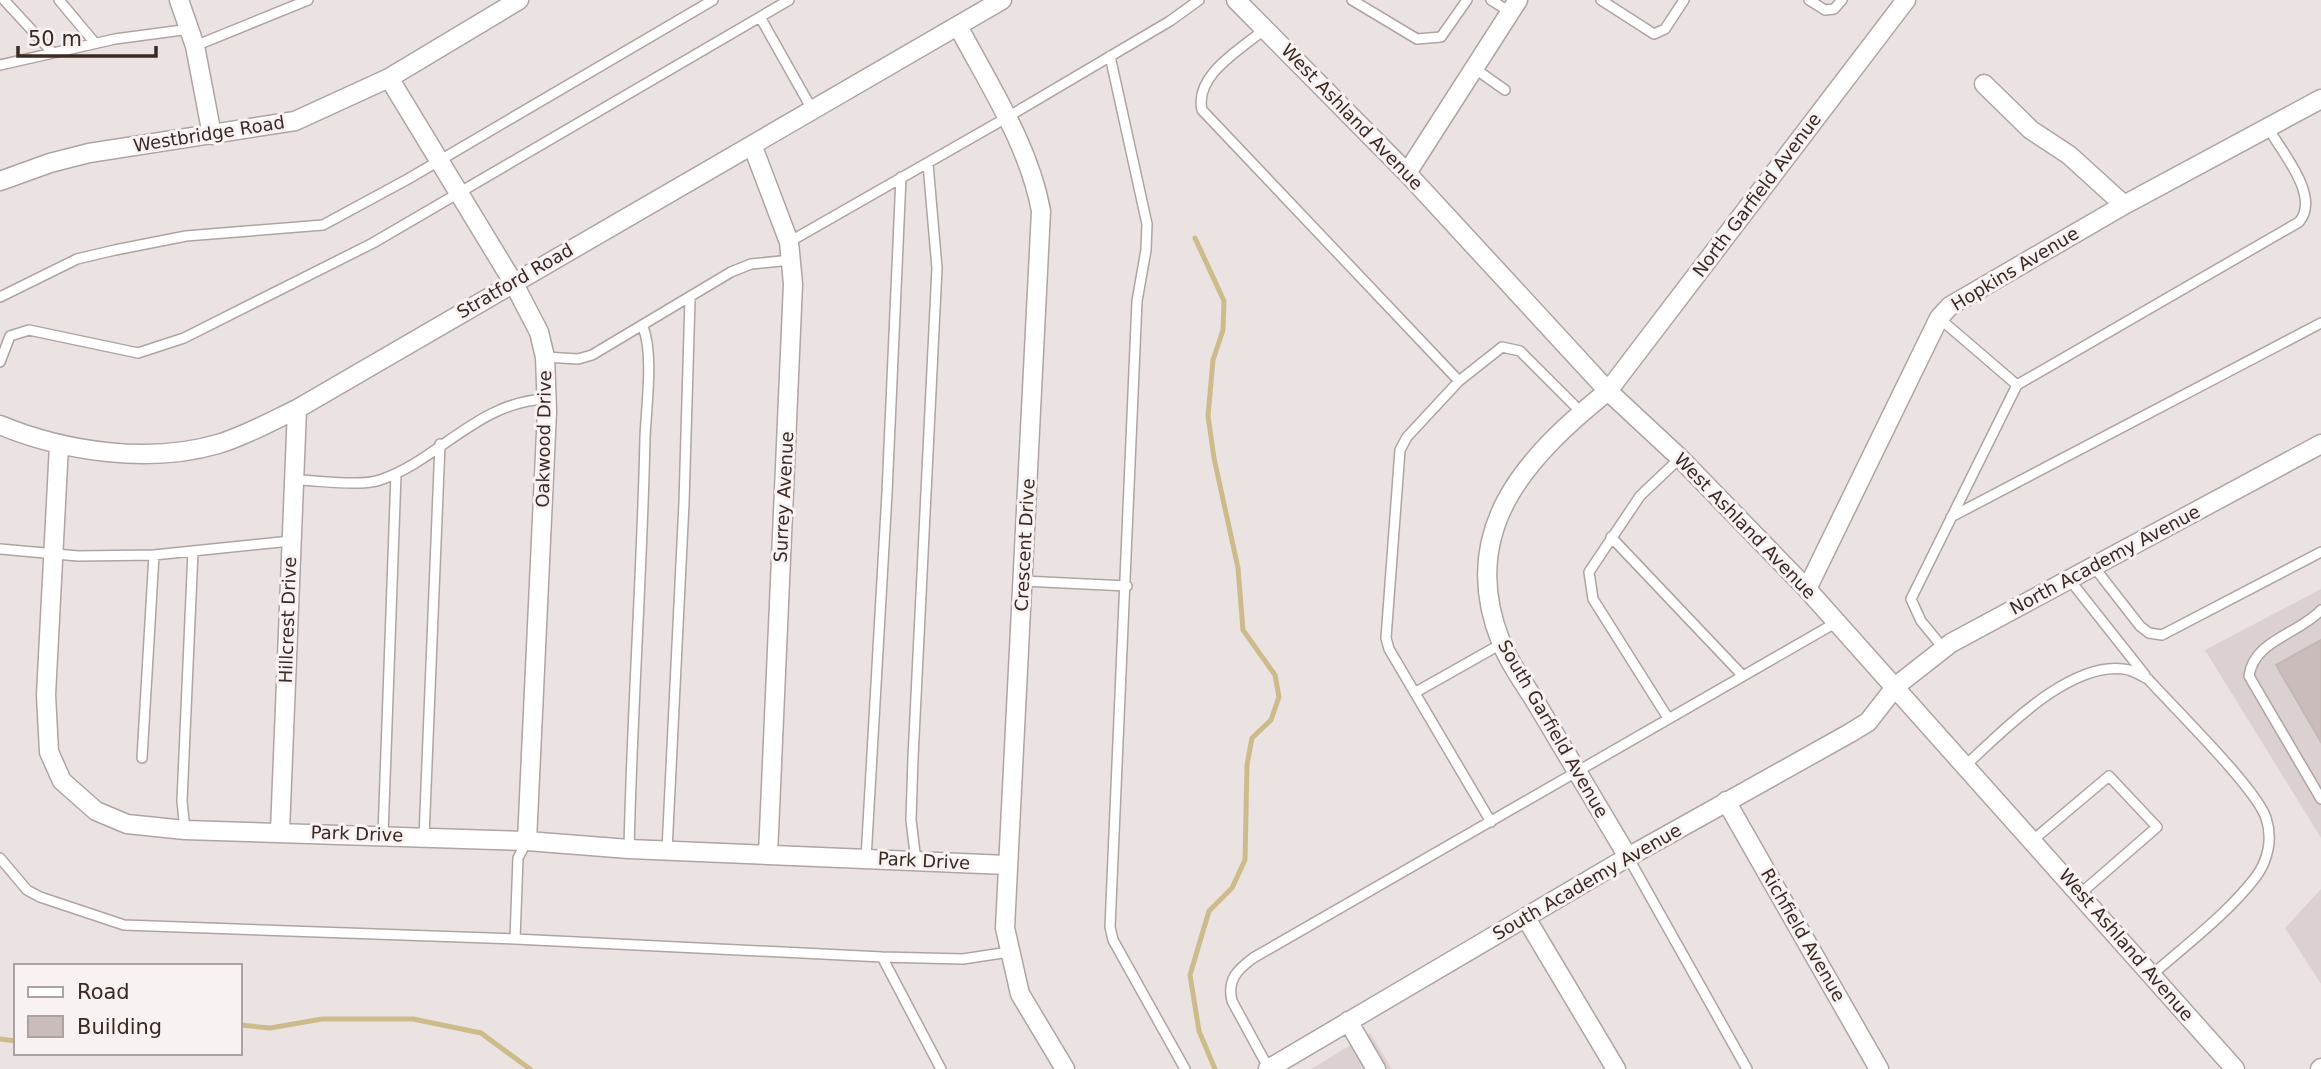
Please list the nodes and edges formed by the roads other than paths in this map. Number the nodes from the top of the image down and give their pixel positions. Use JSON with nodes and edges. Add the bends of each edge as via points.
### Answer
{"nodes":[{"id":1,"x":4,"y":0,"type":"edge"},
{"id":2,"x":59,"y":0,"type":"edge"},
{"id":3,"x":179,"y":0,"type":"edge"},
{"id":4,"x":713,"y":0,"type":"edge"},
{"id":5,"x":789,"y":0,"type":"edge"},
{"id":6,"x":1002,"y":0,"type":"edge"},
{"id":7,"x":1199,"y":0,"type":"edge"},
{"id":8,"x":1236,"y":0,"type":"edge"},
{"id":9,"x":1352,"y":0,"type":"edge"},
{"id":10,"x":1467,"y":0,"type":"edge"},
{"id":11,"x":1491,"y":0,"type":"edge"},
{"id":12,"x":1601,"y":0,"type":"edge"},
{"id":13,"x":1684,"y":0,"type":"edge"},
{"id":14,"x":1809,"y":0,"type":"edge"},
{"id":15,"x":1842,"y":0,"type":"edge"},
{"id":16,"x":1906,"y":0,"type":"edge"},
{"id":17,"x":303,"y":1,"type":"edge"},
{"id":18,"x":508,"y":3,"type":"edge"},
{"id":19,"x":1514,"y":6,"type":"edge"},
{"id":20,"x":760,"y":17,"type":"junction"},
{"id":21,"x":958,"y":26,"type":"junction"},
{"id":22,"x":190,"y":29,"type":"junction"},
{"id":23,"x":1265,"y":29,"type":"junction"},
{"id":24,"x":95,"y":43,"type":"junction"},
{"id":25,"x":195,"y":46,"type":"junction"},
{"id":26,"x":52,"y":52,"type":"junction"},
{"id":27,"x":1110,"y":56,"type":"junction"},
{"id":28,"x":0,"y":65,"type":"edge"},
{"id":29,"x":1474,"y":68,"type":"junction"},
{"id":30,"x":389,"y":78,"type":"junction"},
{"id":31,"x":1984,"y":84,"type":"dead end"},
{"id":32,"x":1505,"y":90,"type":"dead end"},
{"id":33,"x":2321,"y":99,"type":"edge"},
{"id":34,"x":813,"y":111,"type":"junction"},
{"id":35,"x":1006,"y":118,"type":"junction"},
{"id":36,"x":2268,"y":128,"type":"junction"},
{"id":37,"x":212,"y":135,"type":"junction"},
{"id":38,"x":753,"y":147,"type":"junction"},
{"id":39,"x":439,"y":160,"type":"junction"},
{"id":40,"x":928,"y":164,"type":"junction"},
{"id":41,"x":1407,"y":173,"type":"junction"},
{"id":42,"x":901,"y":177,"type":"junction"},
{"id":43,"x":0,"y":181,"type":"edge"},
{"id":44,"x":458,"y":193,"type":"junction"},
{"id":45,"x":2124,"y":205,"type":"junction"},
{"id":46,"x":791,"y":251,"type":"junction"},
{"id":47,"x":513,"y":282,"type":"junction"},
{"id":48,"x":0,"y":297,"type":"edge"},
{"id":49,"x":690,"y":299,"type":"junction"},
{"id":50,"x":1939,"y":318,"type":"junction"},
{"id":51,"x":2321,"y":323,"type":"edge"},
{"id":52,"x":643,"y":327,"type":"junction"},
{"id":53,"x":545,"y":357,"type":"junction"},
{"id":54,"x":0,"y":362,"type":"edge"},
{"id":55,"x":1459,"y":381,"type":"junction"},
{"id":56,"x":2017,"y":385,"type":"junction"},
{"id":57,"x":1608,"y":391,"type":"junction"},
{"id":58,"x":547,"y":399,"type":"junction"},
{"id":59,"x":297,"y":409,"type":"junction"},
{"id":60,"x":1581,"y":412,"type":"junction"},
{"id":61,"x":0,"y":425,"type":"edge"},
{"id":62,"x":60,"y":444,"type":"junction"},
{"id":63,"x":440,"y":444,"type":"junction"},
{"id":64,"x":2321,"y":444,"type":"edge"},
{"id":65,"x":1680,"y":458,"type":"junction"},
{"id":66,"x":396,"y":474,"type":"junction"},
{"id":67,"x":294,"y":480,"type":"junction"},
{"id":68,"x":1950,"y":518,"type":"junction"},
{"id":69,"x":1611,"y":537,"type":"junction"},
{"id":70,"x":292,"y":541,"type":"junction"},
{"id":71,"x":0,"y":548,"type":"edge"},
{"id":72,"x":193,"y":551,"type":"junction"},
{"id":73,"x":54,"y":552,"type":"junction"},
{"id":74,"x":2321,"y":552,"type":"edge"},
{"id":75,"x":154,"y":555,"type":"junction"},
{"id":76,"x":2094,"y":567,"type":"junction"},
{"id":77,"x":2070,"y":579,"type":"junction"},
{"id":78,"x":1023,"y":581,"type":"junction"},
{"id":79,"x":1127,"y":586,"type":"junction"},
{"id":80,"x":1807,"y":589,"type":"junction"},
{"id":81,"x":2321,"y":611,"type":"edge"},
{"id":82,"x":1837,"y":622,"type":"junction"},
{"id":83,"x":1501,"y":644,"type":"junction"},
{"id":84,"x":1944,"y":649,"type":"junction"},
{"id":85,"x":1743,"y":676,"type":"junction"},
{"id":86,"x":2148,"y":679,"type":"junction"},
{"id":87,"x":1896,"y":686,"type":"junction"},
{"id":88,"x":1416,"y":692,"type":"junction"},
{"id":89,"x":1668,"y":718,"type":"junction"},
{"id":90,"x":142,"y":758,"type":"dead end"},
{"id":91,"x":1966,"y":765,"type":"junction"},
{"id":92,"x":1578,"y":774,"type":"junction"},
{"id":93,"x":2321,"y":799,"type":"edge"},
{"id":94,"x":1726,"y":801,"type":"junction"},
{"id":95,"x":1491,"y":822,"type":"junction"},
{"id":96,"x":185,"y":830,"type":"junction"},
{"id":97,"x":280,"y":831,"type":"junction"},
{"id":98,"x":383,"y":835,"type":"junction"},
{"id":99,"x":424,"y":837,"type":"junction"},
{"id":100,"x":527,"y":841,"type":"junction"},
{"id":101,"x":2034,"y":841,"type":"junction"},
{"id":102,"x":629,"y":849,"type":"junction"},
{"id":103,"x":667,"y":850,"type":"junction"},
{"id":104,"x":768,"y":855,"type":"junction"},
{"id":105,"x":1628,"y":857,"type":"junction"},
{"id":106,"x":0,"y":858,"type":"edge"},
{"id":107,"x":866,"y":859,"type":"junction"},
{"id":108,"x":916,"y":861,"type":"junction"},
{"id":109,"x":1007,"y":865,"type":"junction"},
{"id":110,"x":2081,"y":893,"type":"junction"},
{"id":111,"x":1526,"y":918,"type":"junction"},
{"id":112,"x":515,"y":939,"type":"junction"},
{"id":113,"x":1009,"y":952,"type":"junction"},
{"id":114,"x":882,"y":957,"type":"junction"},
{"id":115,"x":2153,"y":974,"type":"junction"},
{"id":116,"x":1348,"y":1021,"type":"junction"},
{"id":117,"x":941,"y":1069,"type":"edge"},
{"id":118,"x":1065,"y":1069,"type":"edge"},
{"id":119,"x":1185,"y":1069,"type":"edge"},
{"id":120,"x":1268,"y":1069,"type":"edge"},
{"id":121,"x":1376,"y":1069,"type":"edge"},
{"id":122,"x":1616,"y":1069,"type":"edge"},
{"id":123,"x":1747,"y":1069,"type":"edge"},
{"id":124,"x":1879,"y":1069,"type":"edge"},
{"id":125,"x":2235,"y":1069,"type":"edge"}],
"edges":[{"from":1,"to":26,"type":"lane"},
{"from":2,"to":24,"type":"lane"},
{"from":3,"to":22,"type":"street"},
{"from":4,"to":39,"type":"lane"},
{"from":5,"to":20,"type":"lane"},
{"from":6,"to":21,"type":"street","name":"Stratford Road"},
{"from":7,"to":27,"type":"lane"},
{"from":8,"to":23,"type":"street","name":"West Ashland Avenue"},
{"from":9,"to":10,"type":"lane","via":[[1417,39],[1441,37]]},
{"from":11,"to":19,"type":"lane"},
{"from":12,"to":13,"type":"lane","via":[[1654,34],[1664,29]]},
{"from":14,"to":15,"type":"lane","via":[[1825,10],[1834,9]]},
{"from":16,"to":57,"type":"street","name":"North Garfield Avenue"},
{"from":17,"to":25,"type":"lane"},
{"from":18,"to":30,"type":"street","name":"Westbridge Road"},
{"from":19,"to":29,"type":"street"},
{"from":20,"to":34,"type":"lane"},
{"from":20,"to":44,"type":"lane"},
{"from":21,"to":34,"type":"street","name":"Stratford Road"},
{"from":21,"to":35,"type":"street","name":"Crescent Drive"},
{"from":22,"to":24,"type":"lane"},
{"from":22,"to":25,"type":"street"},
{"from":23,"to":41,"type":"street","name":"West Ashland Avenue"},
{"from":23,"to":55,"type":"lane","via":[[1209,77],[1199,98],[1202,110]]},
{"from":24,"to":26,"type":"lane"},
{"from":25,"to":37,"type":"street"},
{"from":26,"to":28,"type":"lane"},
{"from":27,"to":35,"type":"lane"},
{"from":27,"to":79,"type":"lane","via":[[1147,237],[1138,301]]},
{"from":29,"to":32,"type":"lane"},
{"from":29,"to":41,"type":"street"},
{"from":30,"to":37,"type":"street","name":"Westbridge Road","via":[[295,121]]},
{"from":30,"to":39,"type":"street","name":"Oakwood Drive"},
{"from":31,"to":45,"type":"street","via":[[2031,130],[2068,155]]},
{"from":33,"to":36,"type":"street","name":"Hopkins Avenue"},
{"from":34,"to":38,"type":"street","name":"Stratford Road"},
{"from":35,"to":40,"type":"lane"},
{"from":35,"to":78,"type":"street","name":"Crescent Drive","via":[[1032,172],[1041,211]]},
{"from":36,"to":45,"type":"street","name":"Hopkins Avenue"},
{"from":36,"to":56,"type":"lane","via":[[2303,189],[2307,203],[2299,222]]},
{"from":37,"to":43,"type":"street","name":"Westbridge Road","via":[[89,153]]},
{"from":38,"to":46,"type":"street","name":"Surrey Avenue"},
{"from":38,"to":47,"type":"street","name":"Stratford Road"},
{"from":39,"to":44,"type":"street","name":"Oakwood Drive"},
{"from":39,"to":48,"type":"lane","via":[[323,225],[186,236],[116,250],[77,259]]},
{"from":40,"to":42,"type":"lane"},
{"from":40,"to":108,"type":"lane","via":[[937,268],[913,758],[911,820]]},
{"from":41,"to":57,"type":"street","name":"West Ashland Avenue"},
{"from":42,"to":46,"type":"lane"},
{"from":42,"to":107,"type":"lane"},
{"from":44,"to":47,"type":"street","name":"Oakwood Drive"},
{"from":44,"to":54,"type":"lane","via":[[321,272],[184,338],[138,353],[29,330],[10,336]]},
{"from":45,"to":50,"type":"street","name":"Hopkins Avenue","via":[[1992,279]]},
{"from":46,"to":49,"type":"lane","via":[[731,272]]},
{"from":46,"to":104,"type":"street","name":"Surrey Avenue"},
{"from":47,"to":53,"type":"street","name":"Oakwood Drive","via":[[539,332]]},
{"from":47,"to":59,"type":"street","name":"Stratford Road"},
{"from":49,"to":52,"type":"lane"},
{"from":49,"to":103,"type":"lane"},
{"from":50,"to":56,"type":"lane"},
{"from":50,"to":80,"type":"street","name":"Hopkins Avenue"},
{"from":51,"to":68,"type":"lane"},
{"from":52,"to":53,"type":"lane","via":[[592,355]]},
{"from":52,"to":102,"type":"lane","via":[[648,349]]},
{"from":53,"to":58,"type":"street","name":"Oakwood Drive"},
{"from":55,"to":60,"type":"lane","via":[[1502,347],[1511,347],[1521,351]]},
{"from":55,"to":88,"type":"lane","via":[[1407,437],[1397,464],[1386,638]]},
{"from":56,"to":68,"type":"lane"},
{"from":57,"to":60,"type":"street","name":"South Garfield Avenue"},
{"from":57,"to":65,"type":"street","name":"West Ashland Avenue"},
{"from":58,"to":63,"type":"lane","via":[[513,403]]},
{"from":58,"to":100,"type":"street","name":"Oakwood Drive"},
{"from":59,"to":62,"type":"street","name":"Stratford Road","via":[[217,444],[181,452],[135,454]]},
{"from":59,"to":67,"type":"street","name":"Hillcrest Drive"},
{"from":60,"to":83,"type":"street","name":"South Garfield Avenue","via":[[1524,468],[1498,513],[1490,538],[1488,596]]},
{"from":61,"to":62,"type":"street","name":"Stratford Road"},
{"from":62,"to":73,"type":"street","name":"Park Drive"},
{"from":63,"to":66,"type":"lane"},
{"from":63,"to":99,"type":"lane"},
{"from":64,"to":76,"type":"street","name":"North Academy Avenue"},
{"from":65,"to":69,"type":"lane","via":[[1640,496]]},
{"from":65,"to":80,"type":"street","name":"West Ashland Avenue"},
{"from":66,"to":67,"type":"lane","via":[[376,482]]},
{"from":66,"to":98,"type":"lane"},
{"from":67,"to":70,"type":"street","name":"Hillcrest Drive"},
{"from":68,"to":84,"type":"lane","via":[[1911,599],[1920,621]]},
{"from":69,"to":85,"type":"lane"},
{"from":69,"to":89,"type":"lane","via":[[1588,572],[1593,599]]},
{"from":70,"to":72,"type":"lane"},
{"from":70,"to":97,"type":"street","name":"Hillcrest Drive"},
{"from":71,"to":73,"type":"lane"},
{"from":72,"to":75,"type":"lane"},
{"from":72,"to":96,"type":"lane","via":[[182,801]]},
{"from":73,"to":75,"type":"lane"},
{"from":73,"to":96,"type":"street","name":"Park Drive","via":[[46,727],[56,769],[72,793],[96,811],[127,824]]},
{"from":74,"to":76,"type":"lane","via":[[2162,635],[2140,626]]},
{"from":75,"to":90,"type":"lane"},
{"from":76,"to":77,"type":"street","name":"North Academy Avenue"},
{"from":77,"to":84,"type":"street","name":"North Academy Avenue"},
{"from":77,"to":86,"type":"lane"},
{"from":78,"to":79,"type":"lane"},
{"from":78,"to":109,"type":"street","name":"Crescent Drive"},
{"from":79,"to":119,"type":"lane","via":[[1110,927]]},
{"from":80,"to":82,"type":"street","name":"West Ashland Avenue"},
{"from":81,"to":93,"type":"lane","via":[[2262,650],[2251,662],[2249,676]]},
{"from":82,"to":85,"type":"lane"},
{"from":82,"to":87,"type":"street","name":"West Ashland Avenue"},
{"from":83,"to":88,"type":"lane"},
{"from":83,"to":92,"type":"street","name":"South Garfield Avenue"},
{"from":84,"to":87,"type":"street","name":"North Academy Avenue"},
{"from":85,"to":89,"type":"lane"},
{"from":86,"to":91,"type":"lane","via":[[2114,669],[2068,682]]},
{"from":86,"to":115,"type":"lane","via":[[2262,807],[2269,836],[2269,850],[2256,877]]},
{"from":87,"to":91,"type":"street","name":"West Ashland Avenue"},
{"from":87,"to":94,"type":"street","name":"South Academy Avenue","via":[[1868,722]]},
{"from":88,"to":95,"type":"lane"},
{"from":89,"to":92,"type":"lane"},
{"from":91,"to":101,"type":"street","name":"West Ashland Avenue"},
{"from":92,"to":95,"type":"lane"},
{"from":92,"to":105,"type":"street","name":"South Garfield Avenue"},
{"from":94,"to":105,"type":"street","name":"South Academy Avenue"},
{"from":94,"to":124,"type":"street","name":"Richfield Avenue"},
{"from":95,"to":120,"type":"lane","via":[[1240,968],[1231,979],[1232,1001]]},
{"from":96,"to":97,"type":"street","name":"Park Drive"},
{"from":97,"to":98,"type":"street","name":"Park Drive"},
{"from":98,"to":99,"type":"street","name":"Park Drive"},
{"from":99,"to":100,"type":"street","name":"Park Drive"},
{"from":100,"to":102,"type":"street","name":"Park Drive"},
{"from":100,"to":112,"type":"lane","via":[[518,858]]},
{"from":101,"to":110,"type":"street","name":"West Ashland Avenue"},
{"from":101,"to":110,"type":"lane","via":[[2109,776],[2157,827]]},
{"from":102,"to":103,"type":"street","name":"Park Drive"},
{"from":103,"to":104,"type":"street","name":"Park Drive"},
{"from":104,"to":107,"type":"street","name":"Park Drive"},
{"from":105,"to":111,"type":"street","name":"South Academy Avenue"},
{"from":105,"to":123,"type":"lane"},
{"from":106,"to":112,"type":"lane","via":[[27,890],[124,925]]},
{"from":107,"to":108,"type":"street","name":"Park Drive"},
{"from":108,"to":109,"type":"street","name":"Park Drive"},
{"from":109,"to":113,"type":"street","name":"Crescent Drive"},
{"from":110,"to":115,"type":"street","name":"West Ashland Avenue"},
{"from":111,"to":116,"type":"street","name":"South Academy Avenue"},
{"from":111,"to":122,"type":"street"},
{"from":112,"to":114,"type":"lane"},
{"from":113,"to":114,"type":"lane","via":[[963,959]]},
{"from":113,"to":118,"type":"street","name":"Crescent Drive","via":[[1020,994]]},
{"from":114,"to":117,"type":"lane"},
{"from":115,"to":125,"type":"street","name":"West Ashland Avenue"},
{"from":116,"to":120,"type":"street","name":"South Academy Avenue"},
{"from":116,"to":121,"type":"street"}]}
